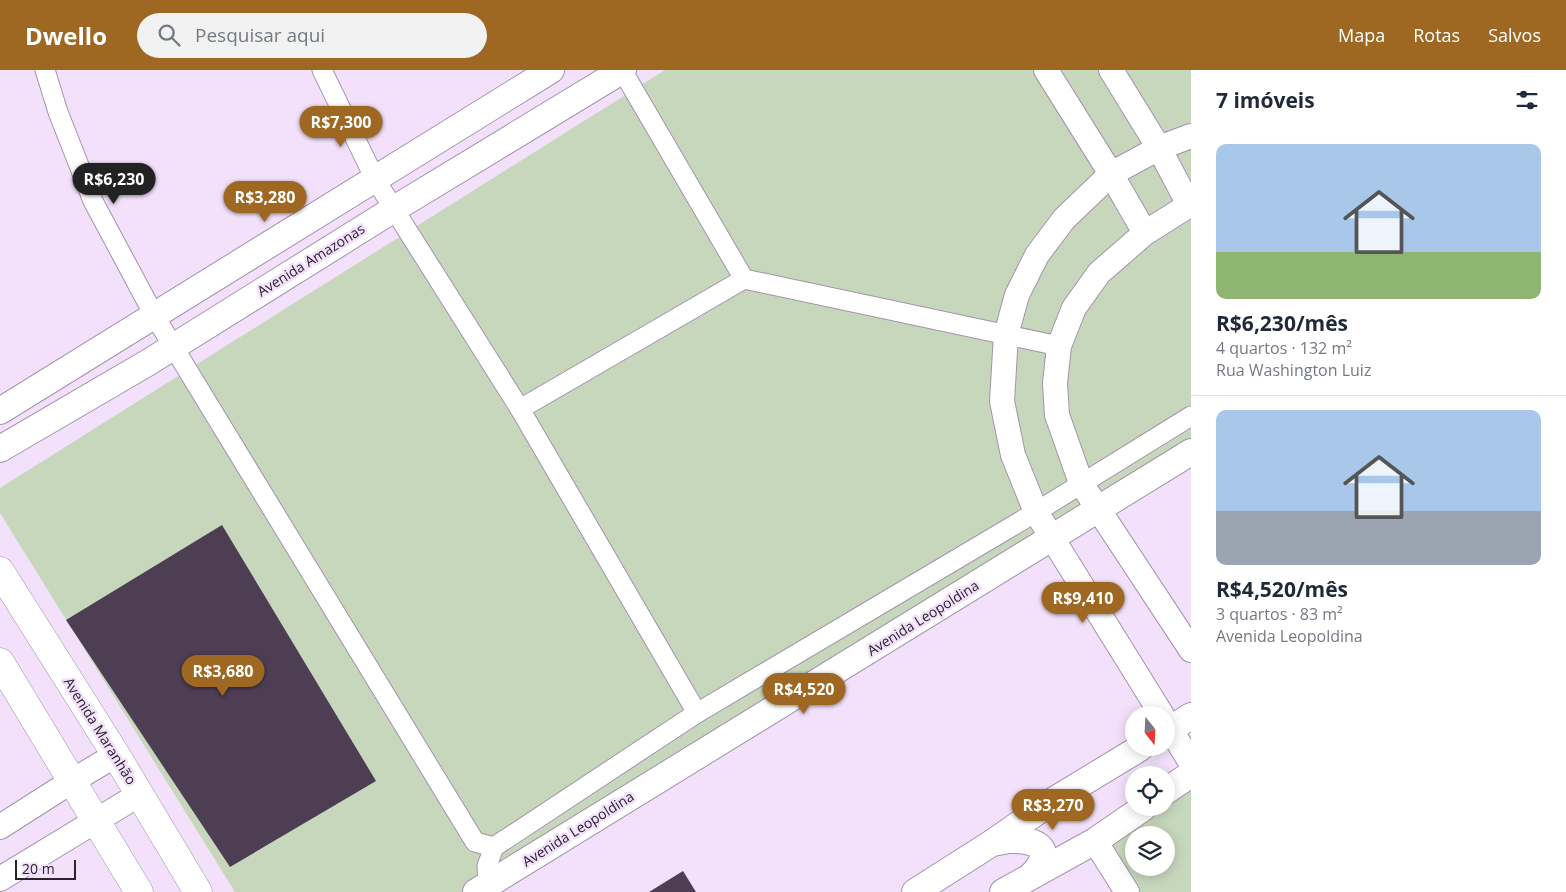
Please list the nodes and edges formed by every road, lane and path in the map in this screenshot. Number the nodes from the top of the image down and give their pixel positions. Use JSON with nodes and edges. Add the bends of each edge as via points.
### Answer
{"nodes":[{"id":1,"x":45,"y":70,"type":"edge"},
{"id":2,"x":322,"y":70,"type":"edge"},
{"id":3,"x":551,"y":70,"type":"edge"},
{"id":4,"x":622,"y":70,"type":"edge"},
{"id":5,"x":1046,"y":70,"type":"edge"},
{"id":6,"x":1111,"y":70,"type":"edge"},
{"id":7,"x":1191,"y":136,"type":"edge"},
{"id":8,"x":1159,"y":148,"type":"junction"},
{"id":9,"x":1111,"y":174,"type":"junction"},
{"id":10,"x":375,"y":179,"type":"junction"},
{"id":11,"x":1190,"y":205,"type":"edge"},
{"id":12,"x":394,"y":209,"type":"junction"},
{"id":13,"x":1144,"y":233,"type":"junction"},
{"id":14,"x":744,"y":279,"type":"junction"},
{"id":15,"x":154,"y":315,"type":"junction"},
{"id":16,"x":1006,"y":335,"type":"junction"},
{"id":17,"x":173,"y":346,"type":"junction"},
{"id":18,"x":1059,"y":346,"type":"junction"},
{"id":19,"x":520,"y":409,"type":"junction"},
{"id":20,"x":0,"y":411,"type":"edge"},
{"id":21,"x":1191,"y":416,"type":"edge"},
{"id":22,"x":0,"y":449,"type":"edge"},
{"id":23,"x":1191,"y":452,"type":"edge"},
{"id":24,"x":1081,"y":484,"type":"junction"},
{"id":25,"x":1098,"y":510,"type":"junction"},
{"id":26,"x":1036,"y":512,"type":"junction"},
{"id":27,"x":1053,"y":538,"type":"junction"},
{"id":28,"x":0,"y":571,"type":"edge"},
{"id":29,"x":1191,"y":650,"type":"edge"},
{"id":30,"x":0,"y":662,"type":"edge"},
{"id":31,"x":1160,"y":706,"type":"edge"},
{"id":32,"x":697,"y":713,"type":"junction"},
{"id":33,"x":1175,"y":731,"type":"edge"},
{"id":34,"x":116,"y":755,"type":"junction"},
{"id":35,"x":1127,"y":756,"type":"edge"},
{"id":36,"x":1191,"y":763,"type":"edge"},
{"id":37,"x":1191,"y":774,"type":"edge"},
{"id":38,"x":72,"y":781,"type":"junction"},
{"id":39,"x":1175,"y":785,"type":"edge"},
{"id":40,"x":140,"y":794,"type":"junction"},
{"id":41,"x":1131,"y":816,"type":"edge"},
{"id":42,"x":96,"y":821,"type":"junction"},
{"id":43,"x":0,"y":827,"type":"edge"},
{"id":44,"x":1095,"y":841,"type":"junction"},
{"id":45,"x":992,"y":843,"type":"junction"},
{"id":46,"x":494,"y":847,"type":"junction"},
{"id":47,"x":1032,"y":875,"type":"junction"},
{"id":48,"x":0,"y":879,"type":"edge"},
{"id":49,"x":482,"y":888,"type":"edge"},
{"id":50,"x":139,"y":892,"type":"edge"},
{"id":51,"x":198,"y":892,"type":"edge"},
{"id":52,"x":915,"y":892,"type":"edge"},
{"id":53,"x":1003,"y":892,"type":"edge"},
{"id":54,"x":1128,"y":892,"type":"edge"}],
"edges":[{"from":1,"to":15,"type":"street","via":[[93,201]]},
{"from":2,"to":10,"type":"street"},
{"from":3,"to":10,"type":"main road"},
{"from":4,"to":12,"type":"main road","name":"Avenida Amazonas"},
{"from":4,"to":14,"type":"street"},
{"from":5,"to":9,"type":"street"},
{"from":6,"to":8,"type":"street"},
{"from":7,"to":8,"type":"street"},
{"from":8,"to":9,"type":"street"},
{"from":8,"to":11,"type":"street"},
{"from":9,"to":13,"type":"street"},
{"from":9,"to":16,"type":"street","via":[[1064,219],[1037,255],[1017,295]]},
{"from":10,"to":12,"type":"street"},
{"from":10,"to":15,"type":"main road"},
{"from":11,"to":13,"type":"street"},
{"from":12,"to":17,"type":"main road","name":"Avenida Amazonas"},
{"from":12,"to":19,"type":"street"},
{"from":13,"to":18,"type":"street","via":[[1099,272],[1074,308]]},
{"from":14,"to":16,"type":"street"},
{"from":14,"to":19,"type":"street"},
{"from":15,"to":17,"type":"street"},
{"from":15,"to":20,"type":"main road"},
{"from":16,"to":18,"type":"street"},
{"from":16,"to":26,"type":"street","via":[[1002,401],[1013,455]]},
{"from":17,"to":22,"type":"main road","name":"Avenida Amazonas"},
{"from":17,"to":46,"type":"street","via":[[476,842]]},
{"from":18,"to":24,"type":"street","via":[[1055,383],[1057,415]]},
{"from":19,"to":32,"type":"street"},
{"from":21,"to":24,"type":"street"},
{"from":23,"to":25,"type":"main road","name":"Avenida Leopoldina"},
{"from":24,"to":25,"type":"street"},
{"from":24,"to":26,"type":"street"},
{"from":25,"to":27,"type":"main road","name":"Avenida Leopoldina"},
{"from":25,"to":29,"type":"street"},
{"from":26,"to":27,"type":"street"},
{"from":26,"to":32,"type":"street"},
{"from":27,"to":31,"type":"street"},
{"from":27,"to":49,"type":"main road","name":"Avenida Leopoldina"},
{"from":28,"to":34,"type":"main road","name":"Avenida Maranhão"},
{"from":30,"to":38,"type":"main road"},
{"from":32,"to":46,"type":"street"},
{"from":33,"to":36,"type":"street"},
{"from":34,"to":38,"type":"street"},
{"from":34,"to":40,"type":"main road","name":"Avenida Maranhão"},
{"from":35,"to":45,"type":"main road"},
{"from":37,"to":39,"type":"main road"},
{"from":38,"to":42,"type":"main road"},
{"from":38,"to":43,"type":"street"},
{"from":40,"to":42,"type":"street"},
{"from":40,"to":51,"type":"main road","name":"Avenida Maranhão"},
{"from":41,"to":44,"type":"main road"},
{"from":42,"to":48,"type":"street"},
{"from":42,"to":50,"type":"main road"},
{"from":44,"to":47,"type":"main road"},
{"from":44,"to":54,"type":"street"},
{"from":45,"to":47,"type":"main road","via":[[1012,840],[1040,847],[1044,853],[1043,860]]},
{"from":45,"to":52,"type":"main road"},
{"from":46,"to":49,"type":"street"},
{"from":47,"to":53,"type":"main road"}]}
